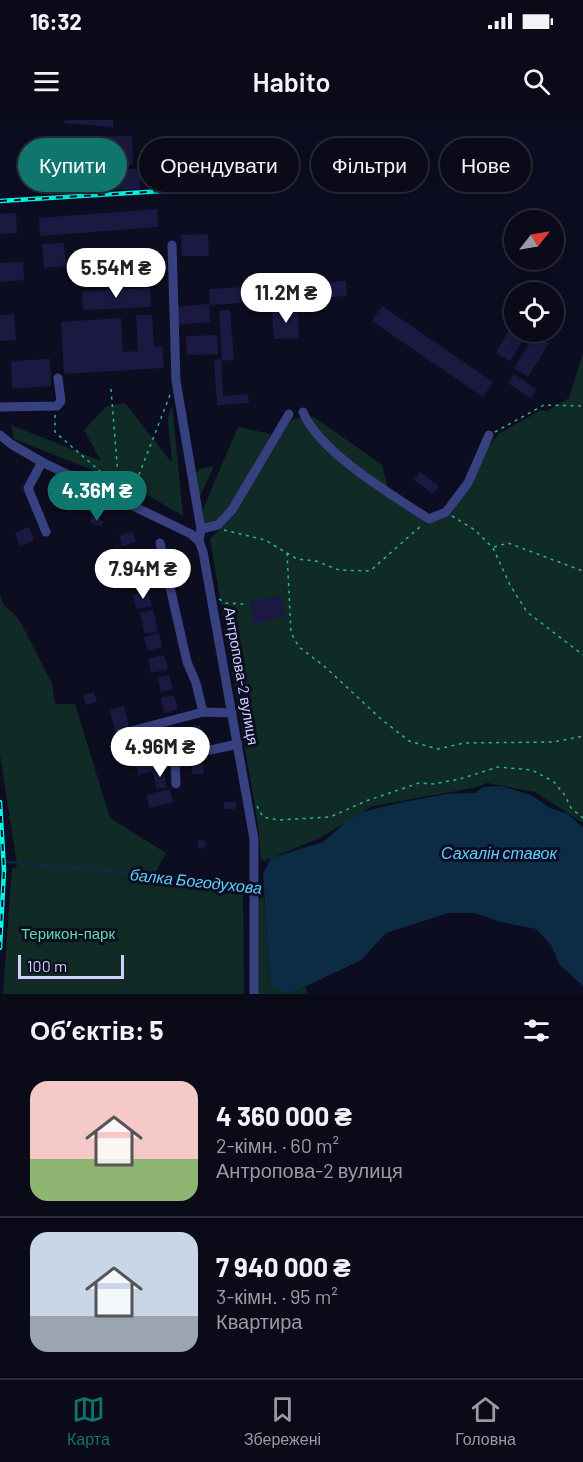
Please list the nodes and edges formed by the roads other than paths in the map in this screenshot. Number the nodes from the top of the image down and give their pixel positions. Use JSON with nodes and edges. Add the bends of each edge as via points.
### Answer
{"nodes":[{"id":1,"x":172,"y":245,"type":"dead end"},
{"id":2,"x":58,"y":378,"type":"dead end"},
{"id":3,"x":0,"y":407,"type":"edge"},
{"id":4,"x":303,"y":412,"type":"dead end"},
{"id":5,"x":289,"y":414,"type":"dead end"},
{"id":6,"x":0,"y":435,"type":"edge"},
{"id":7,"x":489,"y":435,"type":"road end"},
{"id":8,"x":42,"y":462,"type":"junction"},
{"id":9,"x":201,"y":529,"type":"junction"},
{"id":10,"x":46,"y":532,"type":"dead end"},
{"id":11,"x":199,"y":541,"type":"junction"},
{"id":12,"x":159,"y":543,"type":"dead end"},
{"id":13,"x":203,"y":712,"type":"junction"},
{"id":14,"x":232,"y":713,"type":"junction"},
{"id":15,"x":147,"y":727,"type":"junction"},
{"id":16,"x":120,"y":734,"type":"dead end"},
{"id":17,"x":238,"y":744,"type":"junction"},
{"id":18,"x":158,"y":766,"type":"dead end"},
{"id":19,"x":176,"y":784,"type":"dead end"},
{"id":20,"x":254,"y":994,"type":"edge"}],
"edges":[{"from":1,"to":9,"type":"street","via":[[176,381]]},
{"from":2,"to":3,"type":"street","via":[[61,401],[55,406]]},
{"from":4,"to":7,"type":"street","via":[[319,439],[377,485],[429,519],[446,512],[468,483]]},
{"from":5,"to":9,"type":"street","via":[[232,510],[218,525]]},
{"from":6,"to":8,"type":"street"},
{"from":8,"to":10,"type":"street","via":[[28,488]]},
{"from":8,"to":11,"type":"street"},
{"from":9,"to":11,"type":"street"},
{"from":11,"to":14,"type":"street","name":"Антропова-2 вулиця"},
{"from":12,"to":13,"type":"street"},
{"from":13,"to":14,"type":"street"},
{"from":13,"to":15,"type":"street"},
{"from":14,"to":17,"type":"street","name":"Антропова-2 вулиця"},
{"from":15,"to":16,"type":"street"},
{"from":15,"to":18,"type":"street"},
{"from":17,"to":19,"type":"street","via":[[178,757]]},
{"from":17,"to":20,"type":"street","name":"Антропова-2 вулиця","via":[[254,839]]}]}
